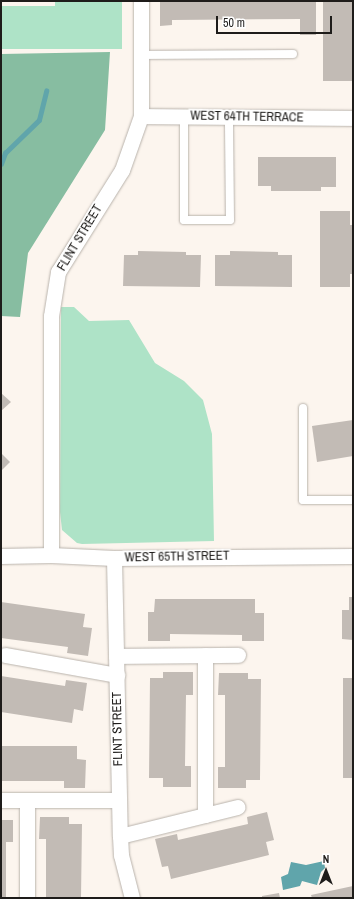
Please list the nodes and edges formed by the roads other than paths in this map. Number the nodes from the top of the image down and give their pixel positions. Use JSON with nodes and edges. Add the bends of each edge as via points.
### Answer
{"nodes":[{"id":1,"x":141,"y":1,"type":"edge"},
{"id":2,"x":293,"y":54,"type":"dead end"},
{"id":3,"x":141,"y":55,"type":"junction"},
{"id":4,"x":141,"y":116,"type":"junction"},
{"id":5,"x":184,"y":116,"type":"junction"},
{"id":6,"x":229,"y":116,"type":"junction"},
{"id":7,"x":353,"y":118,"type":"edge"},
{"id":8,"x":303,"y":408,"type":"dead end"},
{"id":9,"x":353,"y":500,"type":"edge"},
{"id":10,"x":51,"y":555,"type":"junction"},
{"id":11,"x":1,"y":556,"type":"edge"},
{"id":12,"x":353,"y":556,"type":"edge"},
{"id":13,"x":114,"y":558,"type":"junction"},
{"id":14,"x":5,"y":655,"type":"dead end"},
{"id":15,"x":205,"y":655,"type":"junction"},
{"id":16,"x":238,"y":655,"type":"dead end"},
{"id":17,"x":116,"y":656,"type":"junction"},
{"id":18,"x":116,"y":675,"type":"junction"},
{"id":19,"x":1,"y":800,"type":"edge"},
{"id":20,"x":27,"y":800,"type":"junction"},
{"id":21,"x":119,"y":800,"type":"junction"},
{"id":22,"x":237,"y":807,"type":"dead end"},
{"id":23,"x":206,"y":814,"type":"junction"},
{"id":24,"x":120,"y":836,"type":"junction"},
{"id":25,"x":27,"y":898,"type":"edge"},
{"id":26,"x":132,"y":898,"type":"edge"}],
"edges":[{"from":1,"to":3,"type":"street","name":"FLINT STREET"},
{"from":2,"to":3,"type":"lane"},
{"from":3,"to":4,"type":"street","name":"FLINT STREET"},
{"from":4,"to":5,"type":"street","name":"WEST 64TH TERRACE"},
{"from":4,"to":10,"type":"street","name":"FLINT STREET","via":[[122,170],[58,272],[51,316]]},
{"from":5,"to":6,"type":"street","name":"WEST 64TH TERRACE"},
{"from":5,"to":6,"type":"lane","via":[[184,220],[230,220]]},
{"from":6,"to":7,"type":"street","name":"WEST 64TH TERRACE"},
{"from":8,"to":9,"type":"lane","via":[[303,500]]},
{"from":10,"to":11,"type":"street","name":"WEST 65TH STREET"},
{"from":10,"to":13,"type":"street","name":"WEST 65TH STREET"},
{"from":12,"to":13,"type":"street","name":"WEST 65TH STREET"},
{"from":13,"to":17,"type":"street","name":"FLINT STREET"},
{"from":14,"to":18,"type":"street"},
{"from":15,"to":16,"type":"street"},
{"from":15,"to":17,"type":"street"},
{"from":15,"to":23,"type":"street"},
{"from":17,"to":18,"type":"street","name":"FLINT STREET"},
{"from":18,"to":21,"type":"street","name":"FLINT STREET"},
{"from":19,"to":20,"type":"street"},
{"from":20,"to":21,"type":"street"},
{"from":20,"to":25,"type":"street"},
{"from":21,"to":24,"type":"street","name":"FLINT STREET"},
{"from":22,"to":23,"type":"street"},
{"from":23,"to":24,"type":"street"},
{"from":24,"to":26,"type":"street","name":"FLINT STREET","via":[[121,855]]}]}
